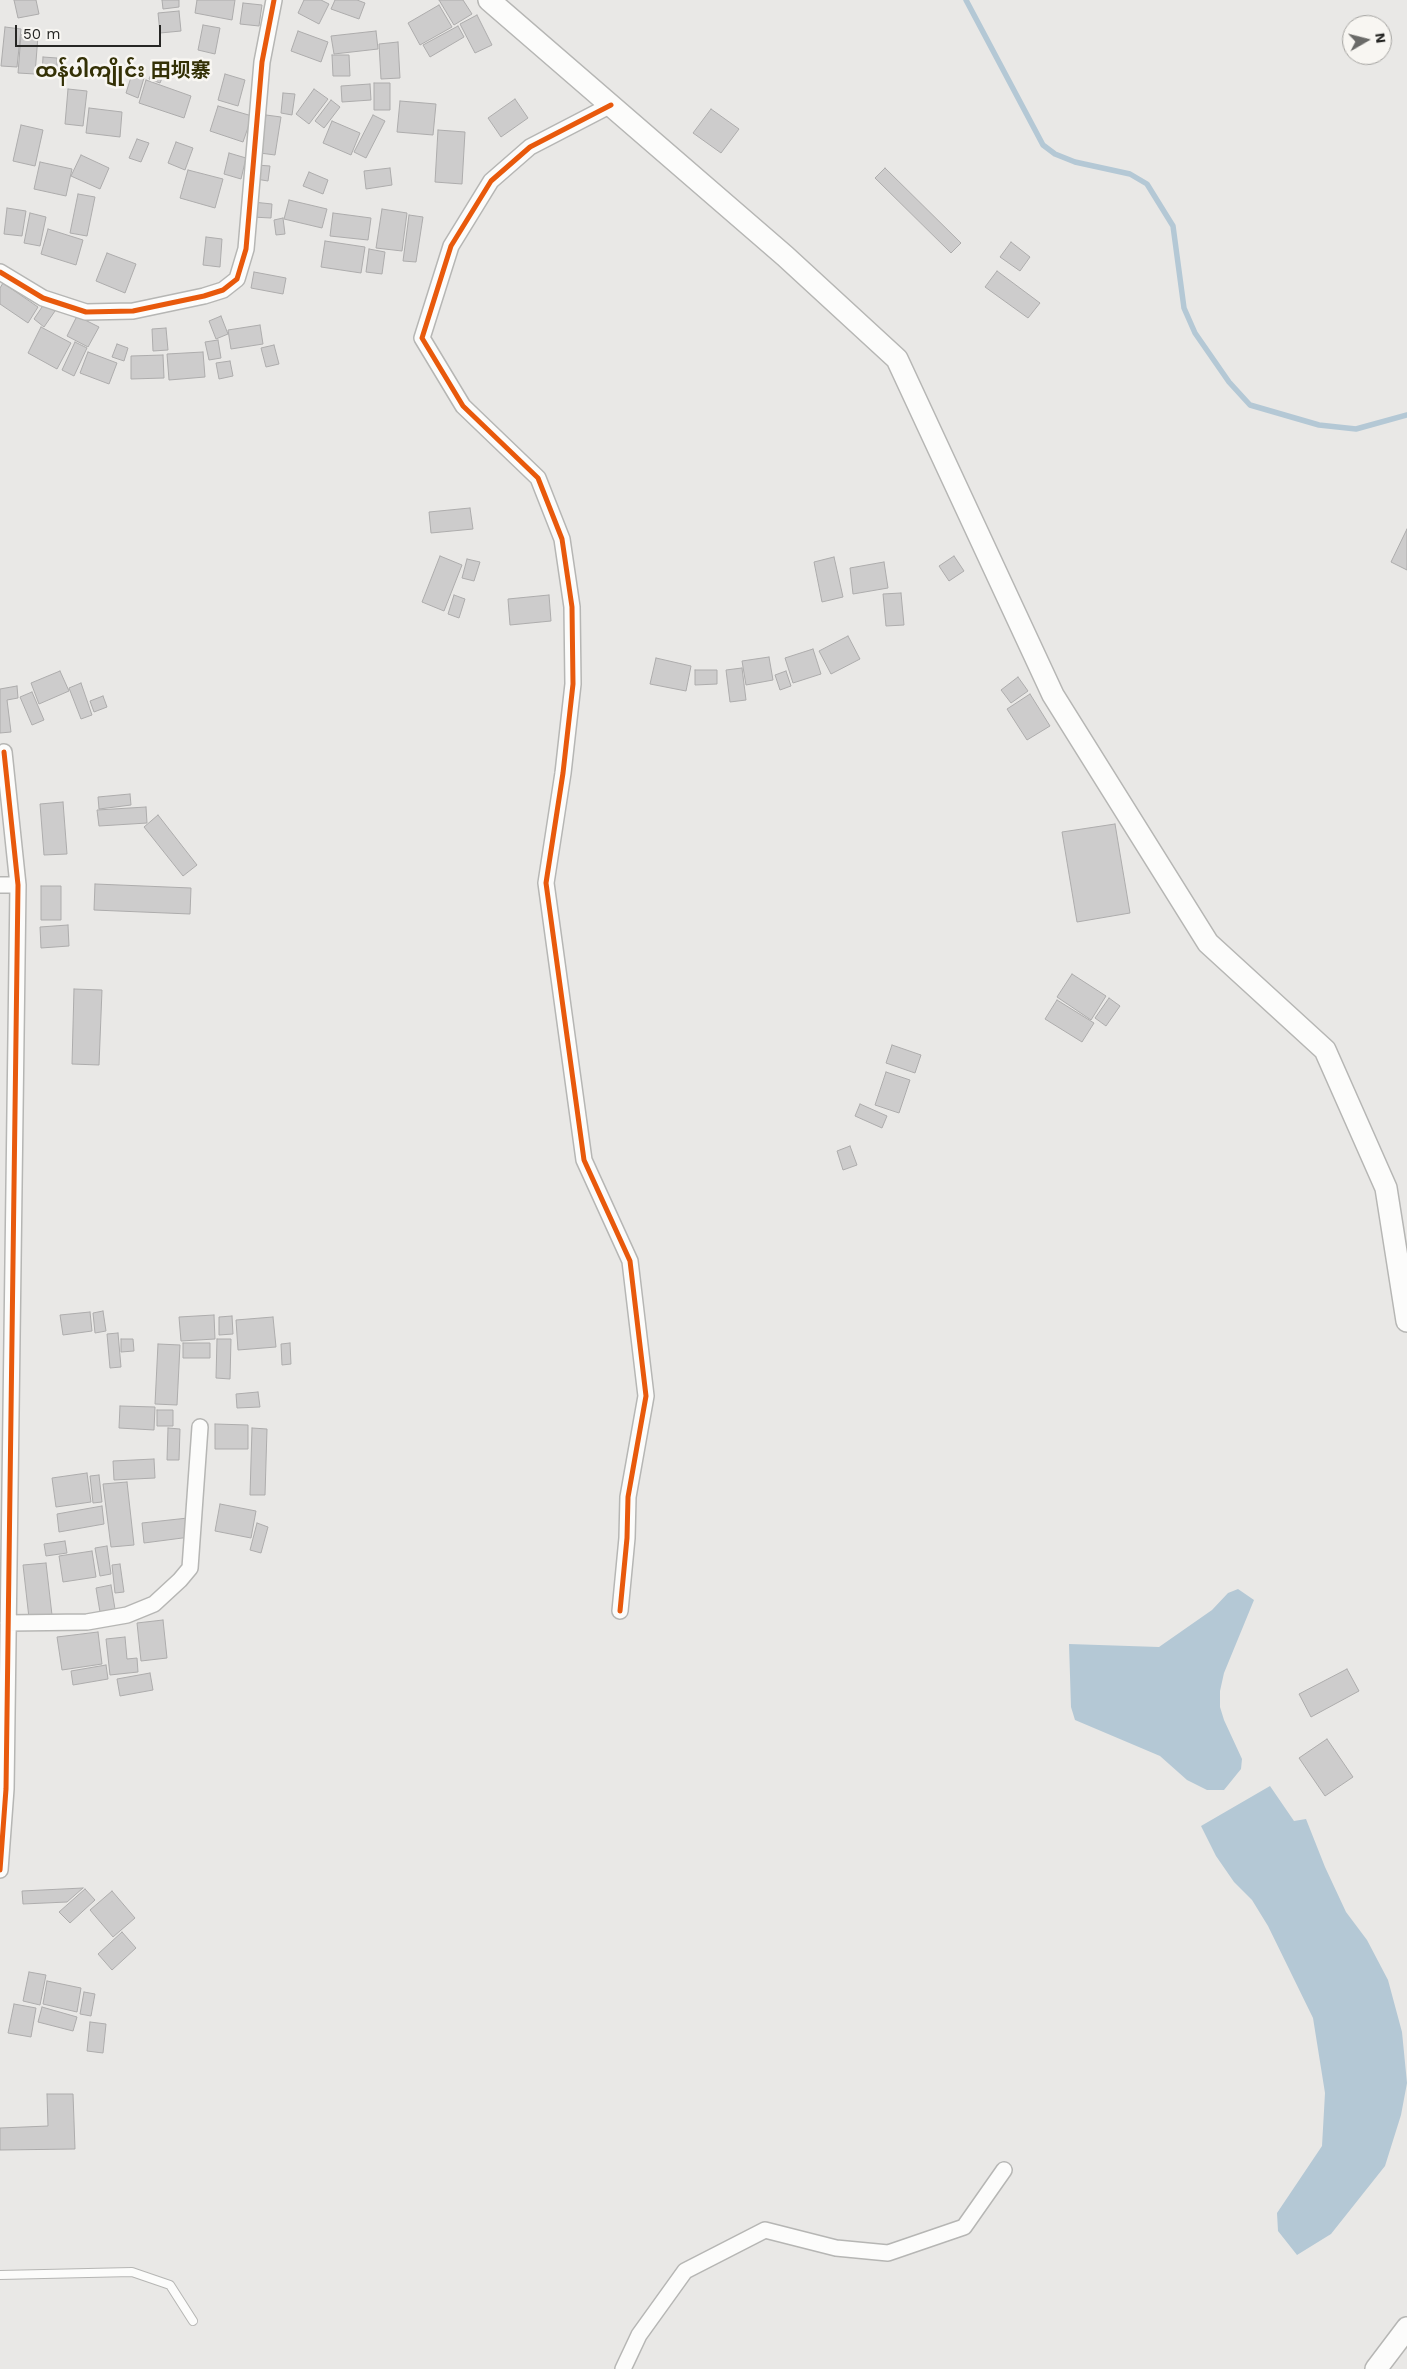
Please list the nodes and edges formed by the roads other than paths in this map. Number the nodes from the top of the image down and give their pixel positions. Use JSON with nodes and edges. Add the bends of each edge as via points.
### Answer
{"nodes":[{"id":1,"x":274,"y":0,"type":"edge"},
{"id":2,"x":489,"y":0,"type":"edge"},
{"id":3,"x":611,"y":105,"type":"junction"},
{"id":4,"x":0,"y":272,"type":"edge"},
{"id":5,"x":4,"y":752,"type":"dead end"},
{"id":6,"x":0,"y":885,"type":"edge"},
{"id":7,"x":18,"y":885,"type":"junction"},
{"id":8,"x":1407,"y":1321,"type":"edge"},
{"id":9,"x":6,"y":1342,"type":"edge"},
{"id":10,"x":200,"y":1427,"type":"dead end"},
{"id":11,"x":620,"y":1611,"type":"dead end"},
{"id":12,"x":8,"y":1623,"type":"junction"},
{"id":13,"x":3,"y":1789,"type":"edge"},
{"id":14,"x":0,"y":1870,"type":"edge"},
{"id":15,"x":1004,"y":2170,"type":"dead end"},
{"id":16,"x":0,"y":2275,"type":"edge"},
{"id":17,"x":193,"y":2321,"type":"dead end"},
{"id":18,"x":1407,"y":2328,"type":"edge"},
{"id":19,"x":623,"y":2369,"type":"edge"},
{"id":20,"x":1376,"y":2369,"type":"edge"}],
"edges":[{"from":1,"to":4,"type":"street","via":[[262,62],[246,249],[237,279],[223,290],[204,296],[133,311],[86,312],[43,298]]},
{"from":2,"to":3,"type":"main road"},
{"from":3,"to":8,"type":"main road","via":[[785,256],[897,359],[1053,695],[1208,943],[1325,1050],[1386,1188]]},
{"from":3,"to":11,"type":"street","via":[[530,146],[491,181],[451,246],[422,338],[463,406],[538,478],[562,539],[572,607],[573,684],[546,883],[584,1160],[630,1261],[646,1396],[628,1497]]},
{"from":5,"to":7,"type":"street"},
{"from":6,"to":7,"type":"street"},
{"from":7,"to":9,"type":"street"},
{"from":9,"to":12,"type":"street"},
{"from":10,"to":12,"type":"street","via":[[190,1568],[180,1580],[154,1604],[127,1615],[88,1622]]},
{"from":12,"to":13,"type":"street"},
{"from":13,"to":14,"type":"street"},
{"from":15,"to":19,"type":"street","via":[[964,2226],[888,2252],[836,2248],[765,2230],[685,2271],[639,2335]]},
{"from":16,"to":17,"type":"lane","via":[[132,2272],[170,2285]]},
{"from":18,"to":20,"type":"main road"}]}
